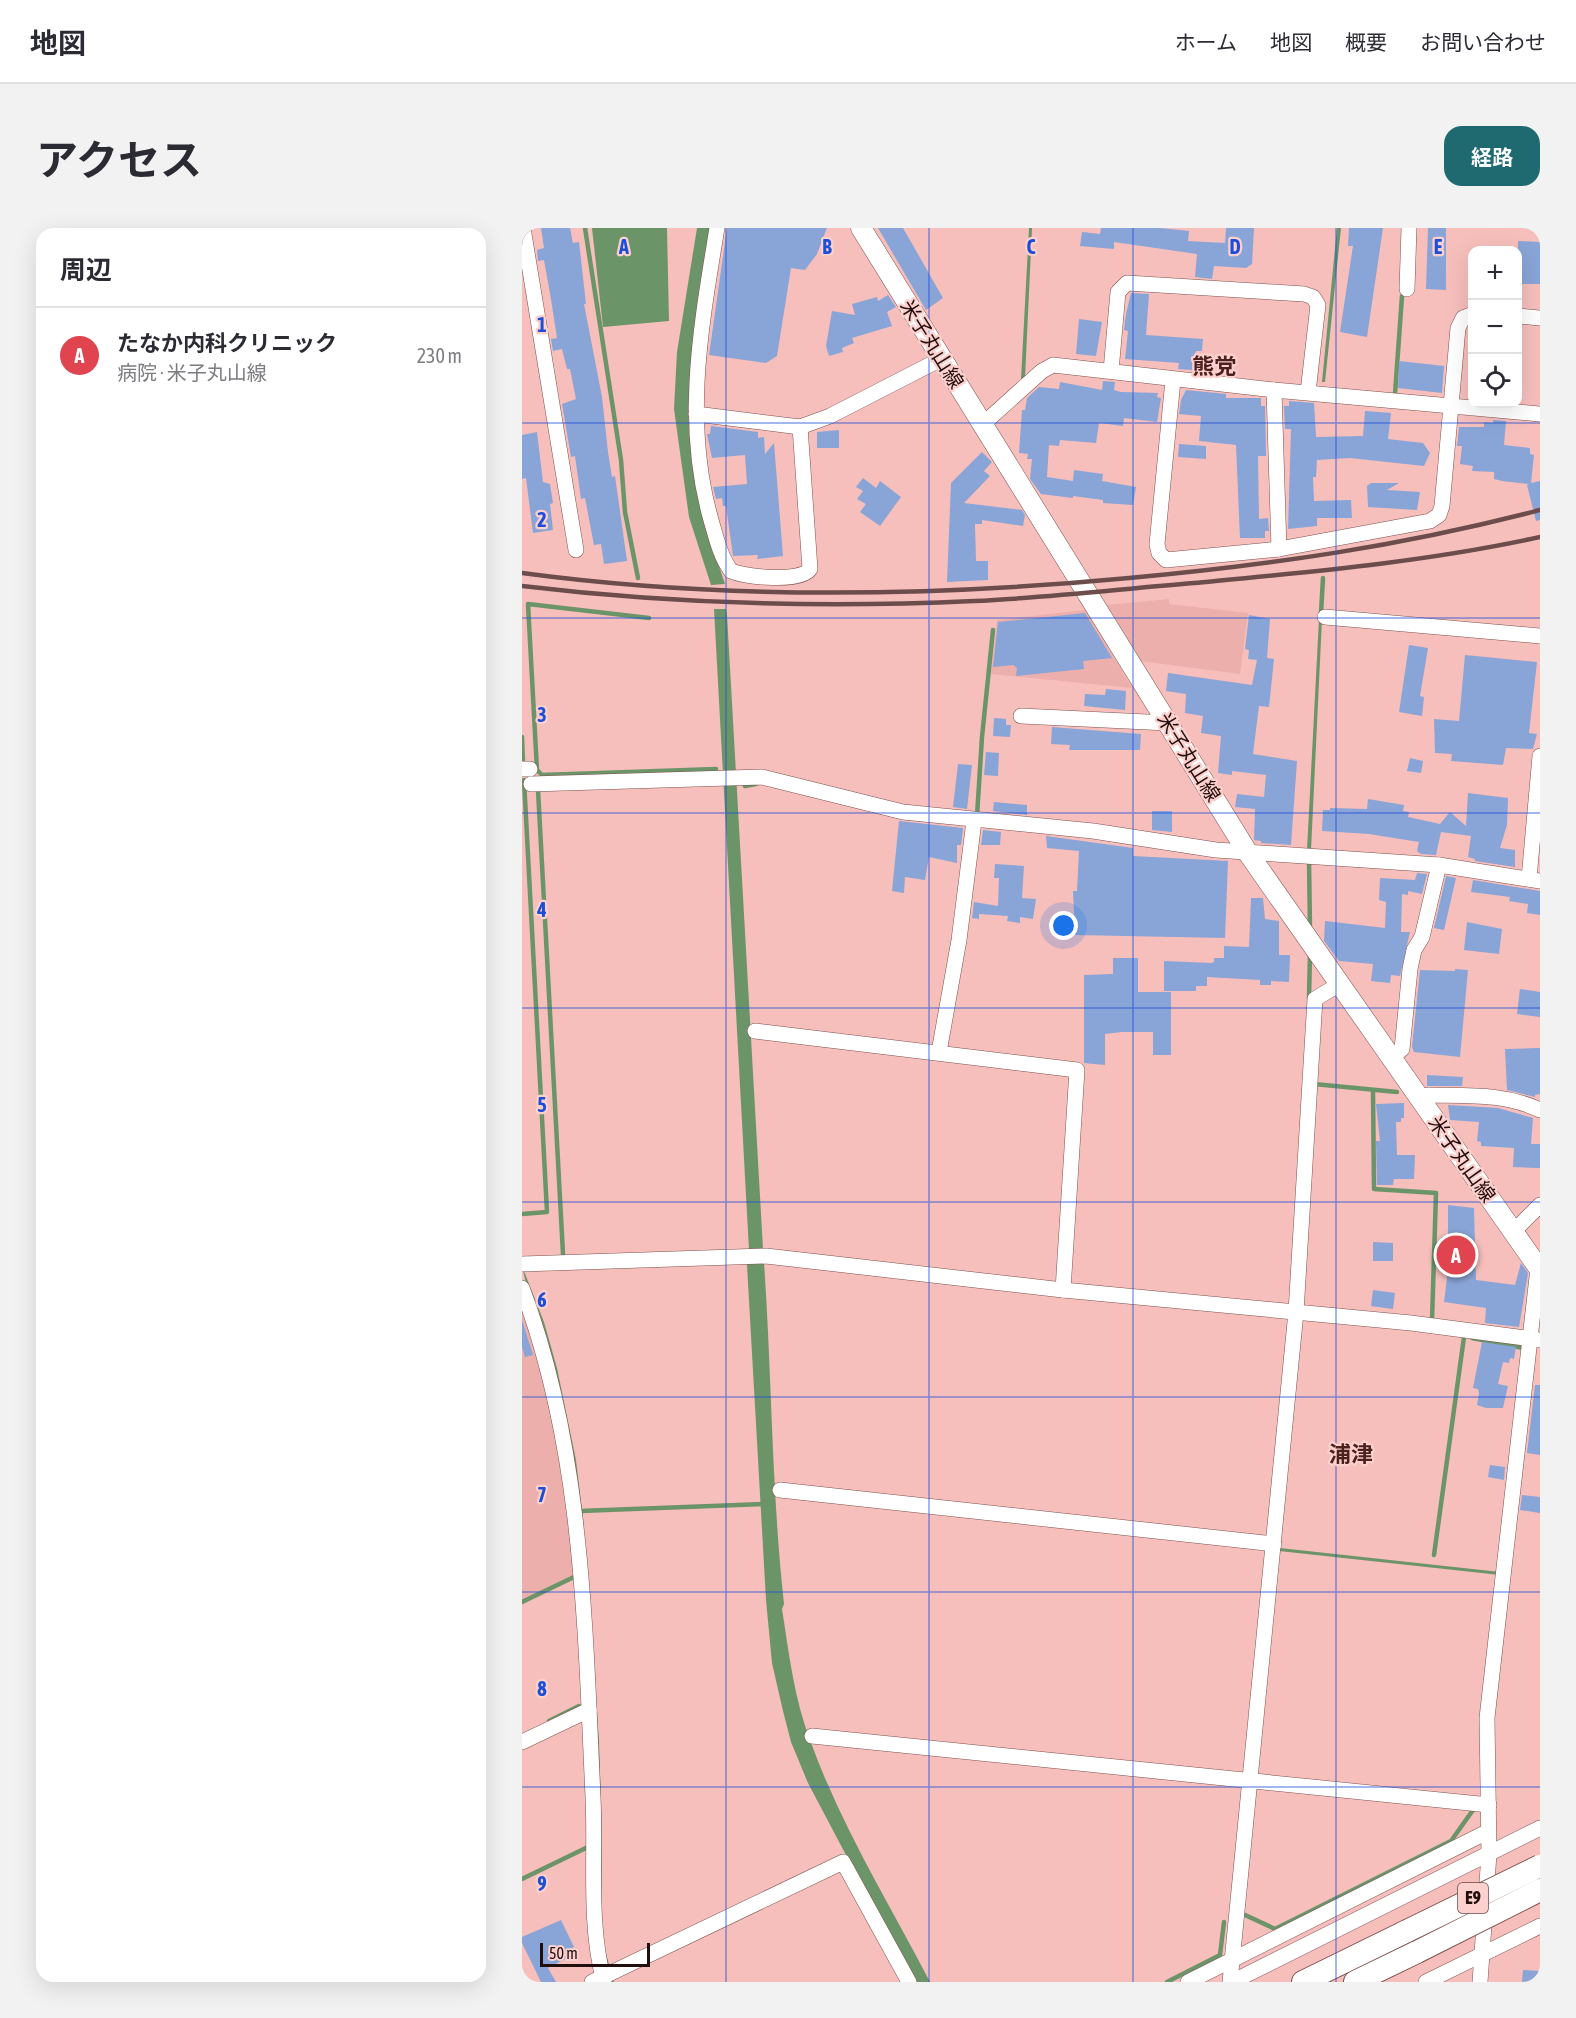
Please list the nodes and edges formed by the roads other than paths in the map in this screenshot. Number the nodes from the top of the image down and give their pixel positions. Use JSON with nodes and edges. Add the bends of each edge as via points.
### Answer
{"nodes":[{"id":1,"x":523,"y":228,"type":"edge"},
{"id":2,"x":717,"y":228,"type":"edge"},
{"id":3,"x":861,"y":228,"type":"edge"},
{"id":4,"x":1409,"y":228,"type":"edge"},
{"id":5,"x":1407,"y":289,"type":"dead end"},
{"id":6,"x":1468,"y":316,"type":"edge"},
{"id":7,"x":1522,"y":316,"type":"edge"},
{"id":8,"x":1540,"y":318,"type":"edge"},
{"id":9,"x":941,"y":358,"type":"junction"},
{"id":10,"x":1111,"y":371,"type":"junction"},
{"id":11,"x":1173,"y":380,"type":"junction"},
{"id":12,"x":1274,"y":390,"type":"junction"},
{"id":13,"x":1308,"y":392,"type":"junction"},
{"id":14,"x":1452,"y":407,"type":"junction"},
{"id":15,"x":696,"y":414,"type":"junction"},
{"id":16,"x":1540,"y":414,"type":"edge"},
{"id":17,"x":982,"y":425,"type":"junction"},
{"id":18,"x":800,"y":427,"type":"junction"},
{"id":19,"x":1279,"y":549,"type":"junction"},
{"id":20,"x":576,"y":550,"type":"dead end"},
{"id":21,"x":1325,"y":617,"type":"dead end"},
{"id":22,"x":1540,"y":636,"type":"edge"},
{"id":23,"x":1021,"y":716,"type":"dead end"},
{"id":24,"x":1168,"y":723,"type":"junction"},
{"id":25,"x":1540,"y":756,"type":"edge"},
{"id":26,"x":528,"y":774,"type":"edge"},
{"id":27,"x":974,"y":821,"type":"junction"},
{"id":28,"x":1248,"y":853,"type":"junction"},
{"id":29,"x":1440,"y":865,"type":"junction"},
{"id":30,"x":1534,"y":880,"type":"edge"},
{"id":31,"x":1338,"y":985,"type":"junction"},
{"id":32,"x":755,"y":1031,"type":"dead end"},
{"id":33,"x":939,"y":1052,"type":"junction"},
{"id":34,"x":1391,"y":1058,"type":"junction"},
{"id":35,"x":1421,"y":1100,"type":"junction"},
{"id":36,"x":1540,"y":1110,"type":"edge"},
{"id":37,"x":1540,"y":1205,"type":"edge"},
{"id":38,"x":1513,"y":1232,"type":"junction"},
{"id":39,"x":523,"y":1264,"type":"edge"},
{"id":40,"x":1539,"y":1269,"type":"edge"},
{"id":41,"x":522,"y":1288,"type":"edge"},
{"id":42,"x":1063,"y":1290,"type":"junction"},
{"id":43,"x":1296,"y":1312,"type":"junction"},
{"id":44,"x":1535,"y":1340,"type":"edge"},
{"id":45,"x":780,"y":1490,"type":"dead end"},
{"id":46,"x":1274,"y":1544,"type":"junction"},
{"id":47,"x":589,"y":1710,"type":"junction"},
{"id":48,"x":812,"y":1736,"type":"dead end"},
{"id":49,"x":522,"y":1742,"type":"edge"},
{"id":50,"x":1250,"y":1780,"type":"junction"},
{"id":51,"x":1489,"y":1805,"type":"junction"},
{"id":52,"x":1540,"y":1828,"type":"edge"},
{"id":53,"x":1487,"y":1832,"type":"junction"},
{"id":54,"x":1489,"y":1854,"type":"junction"},
{"id":55,"x":1540,"y":1866,"type":"edge"},
{"id":56,"x":1540,"y":1890,"type":"edge"},
{"id":57,"x":1540,"y":1926,"type":"edge"},
{"id":58,"x":1483,"y":1954,"type":"junction"},
{"id":59,"x":1232,"y":1961,"type":"junction"},
{"id":60,"x":603,"y":1977,"type":"edge"},
{"id":61,"x":1477,"y":1980,"type":"edge"},
{"id":62,"x":909,"y":1982,"type":"edge"},
{"id":63,"x":1188,"y":1982,"type":"edge"},
{"id":64,"x":1231,"y":1982,"type":"edge"},
{"id":65,"x":1303,"y":1982,"type":"edge"},
{"id":66,"x":1355,"y":1982,"type":"edge"},
{"id":67,"x":1426,"y":1982,"type":"edge"}],
"edges":[{"from":1,"to":20,"type":"street"},
{"from":2,"to":15,"type":"street","via":[[698,346]]},
{"from":3,"to":9,"type":"main road","name":"米子丸山線"},
{"from":4,"to":5,"type":"street"},
{"from":6,"to":14,"type":"street","via":[[1458,328]]},
{"from":7,"to":8,"type":"street"},
{"from":9,"to":17,"type":"main road","name":"米子丸山線"},
{"from":9,"to":18,"type":"street","via":[[830,416]]},
{"from":10,"to":11,"type":"street"},
{"from":10,"to":13,"type":"street","via":[[1118,292],[1123,285],[1134,282],[1304,294],[1313,297],[1318,305]]},
{"from":10,"to":17,"type":"street","via":[[1048,367]]},
{"from":11,"to":12,"type":"street"},
{"from":11,"to":19,"type":"street","via":[[1159,553],[1166,560],[1173,560]]},
{"from":12,"to":13,"type":"street"},
{"from":12,"to":19,"type":"street"},
{"from":13,"to":14,"type":"street"},
{"from":14,"to":16,"type":"street"},
{"from":14,"to":19,"type":"street","via":[[1442,506],[1435,518]]},
{"from":15,"to":18,"type":"street"},
{"from":15,"to":18,"type":"street","via":[[706,501],[717,542],[724,562],[741,575],[799,577],[810,569]]},
{"from":17,"to":24,"type":"main road","name":"米子丸山線"},
{"from":21,"to":22,"type":"street"},
{"from":23,"to":24,"type":"street"},
{"from":24,"to":28,"type":"main road","name":"米子丸山線"},
{"from":25,"to":30,"type":"street"},
{"from":26,"to":27,"type":"street","via":[[768,778],[903,812]]},
{"from":27,"to":28,"type":"street","via":[[1093,831]]},
{"from":27,"to":33,"type":"street"},
{"from":28,"to":29,"type":"street"},
{"from":28,"to":31,"type":"main road","name":"米子丸山線"},
{"from":29,"to":30,"type":"street"},
{"from":29,"to":34,"type":"street","via":[[1410,969],[1402,1049]]},
{"from":31,"to":34,"type":"main road","name":"米子丸山線"},
{"from":31,"to":43,"type":"street","via":[[1315,999]]},
{"from":32,"to":33,"type":"street"},
{"from":33,"to":42,"type":"street","via":[[1077,1070]]},
{"from":34,"to":35,"type":"main road","name":"米子丸山線"},
{"from":35,"to":36,"type":"street","via":[[1428,1095],[1495,1096]]},
{"from":35,"to":38,"type":"main road","name":"米子丸山線"},
{"from":37,"to":38,"type":"street"},
{"from":38,"to":40,"type":"main road","name":"米子丸山線"},
{"from":39,"to":42,"type":"street","via":[[765,1256]]},
{"from":40,"to":44,"type":"street"},
{"from":41,"to":47,"type":"street","via":[[564,1438],[574,1507]]},
{"from":42,"to":43,"type":"street"},
{"from":43,"to":44,"type":"street"},
{"from":43,"to":46,"type":"street"},
{"from":44,"to":51,"type":"street","via":[[1487,1718]]},
{"from":45,"to":46,"type":"street"},
{"from":46,"to":50,"type":"street"},
{"from":47,"to":49,"type":"street"},
{"from":47,"to":60,"type":"street","via":[[595,1837],[594,1930]]},
{"from":48,"to":50,"type":"street"},
{"from":50,"to":51,"type":"street"},
{"from":50,"to":59,"type":"street"},
{"from":51,"to":53,"type":"street"},
{"from":52,"to":54,"type":"street"},
{"from":53,"to":54,"type":"street"},
{"from":53,"to":59,"type":"street"},
{"from":54,"to":58,"type":"street"},
{"from":54,"to":64,"type":"street"},
{"from":55,"to":65,"type":"highway","number":"E9","bridge":true},
{"from":56,"to":66,"type":"highway","number":"E9","bridge":true},
{"from":57,"to":58,"type":"street"},
{"from":58,"to":61,"type":"street"},
{"from":58,"to":67,"type":"street"},
{"from":59,"to":63,"type":"street"},
{"from":59,"to":64,"type":"street"},
{"from":60,"to":62,"type":"street","via":[[843,1862]]}]}
